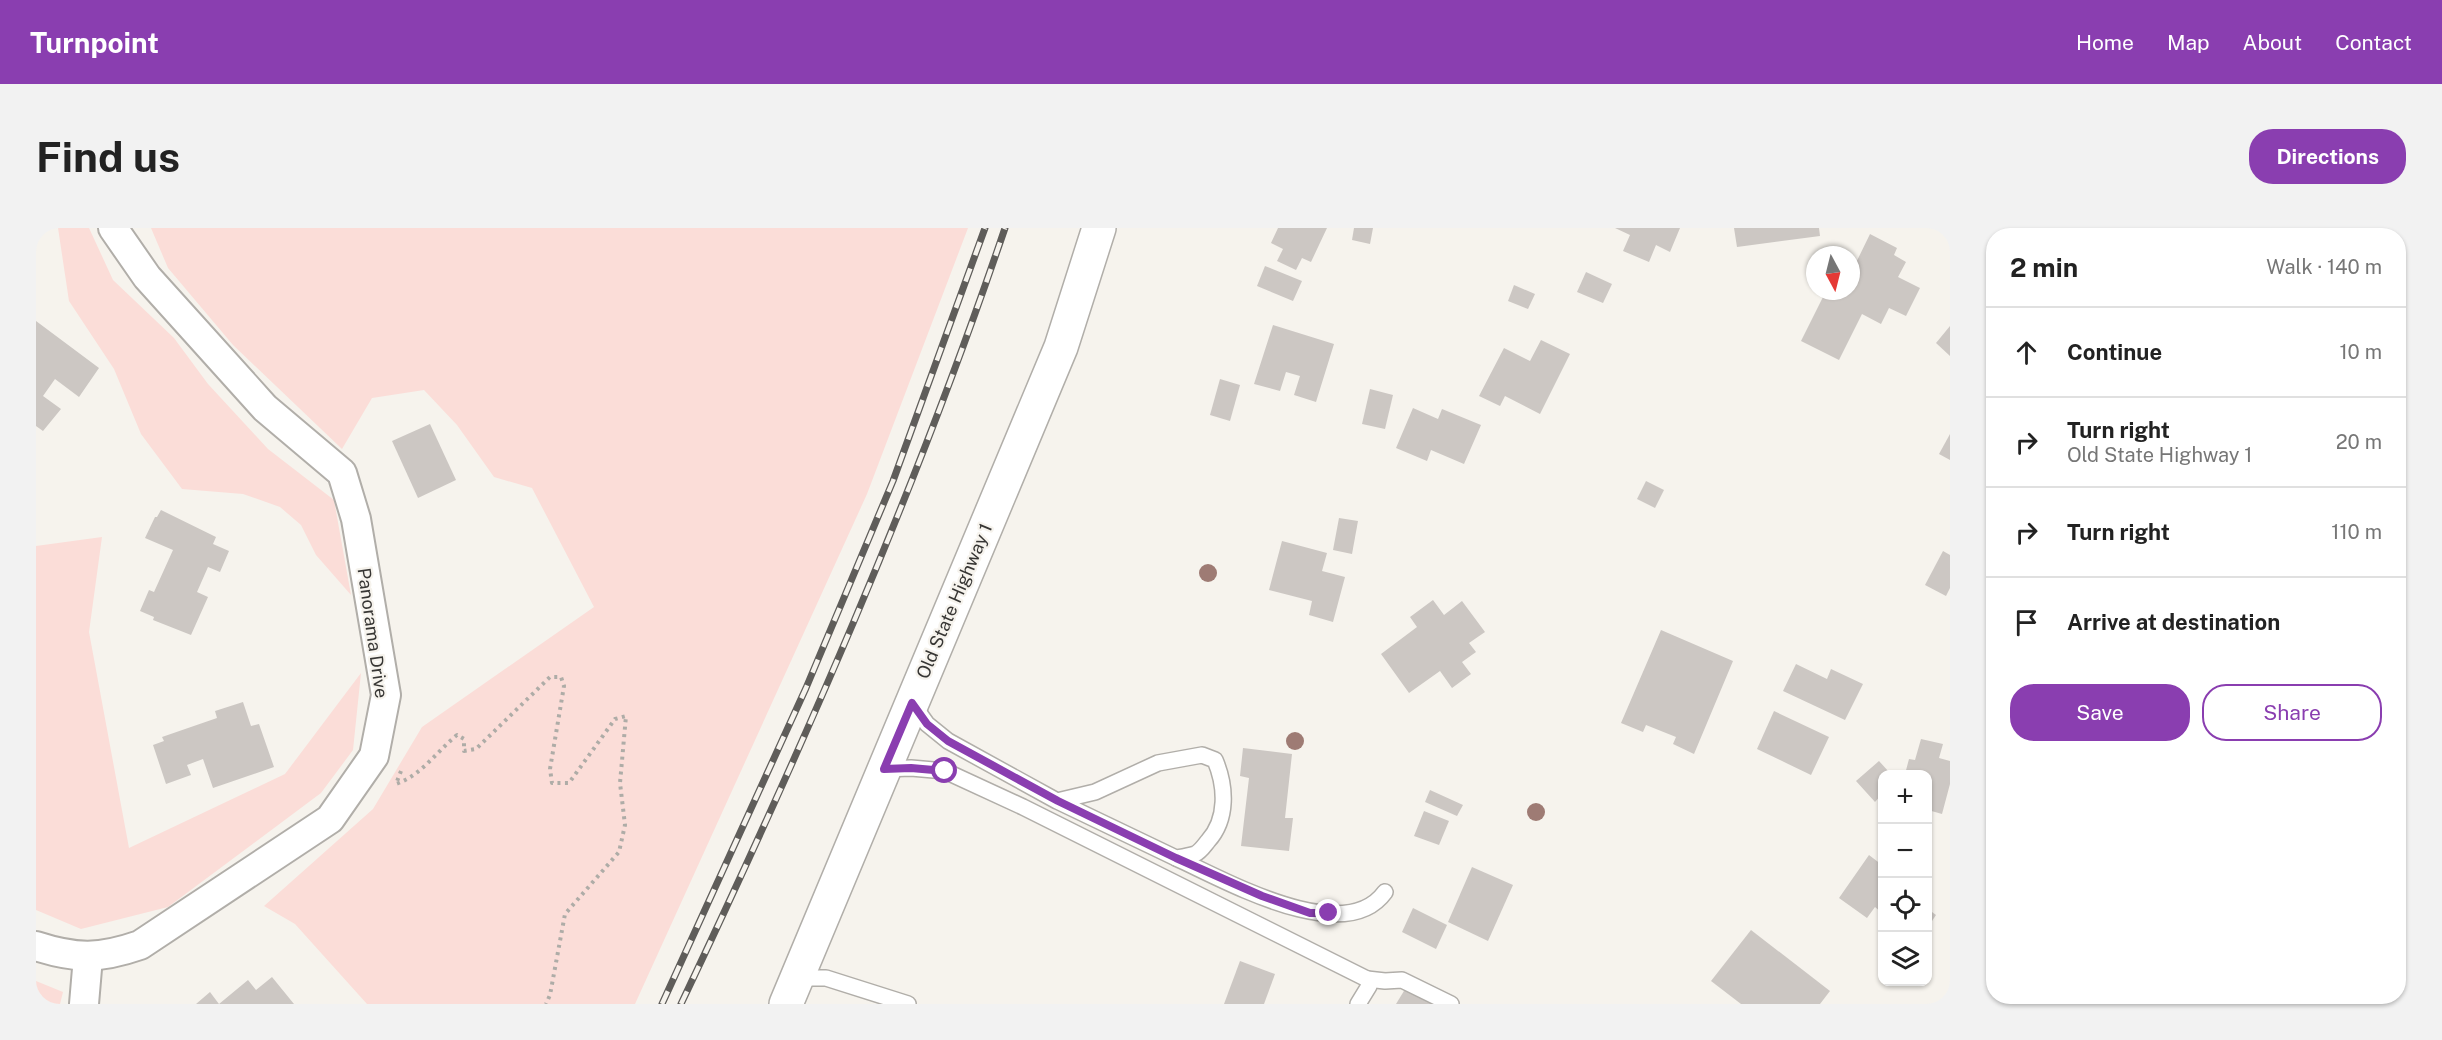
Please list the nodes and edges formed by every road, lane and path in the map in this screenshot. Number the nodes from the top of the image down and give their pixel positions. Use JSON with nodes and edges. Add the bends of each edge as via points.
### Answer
{"nodes":[{"id":1,"x":113,"y":228,"type":"edge"},
{"id":2,"x":1099,"y":228,"type":"edge"},
{"id":3,"x":912,"y":703,"type":"junction"},
{"id":4,"x":375,"y":751,"type":"junction"},
{"id":5,"x":884,"y":769,"type":"junction"},
{"id":6,"x":1058,"y":801,"type":"junction"},
{"id":7,"x":1176,"y":858,"type":"junction"},
{"id":8,"x":1385,"y":892,"type":"dead end"},
{"id":9,"x":36,"y":946,"type":"edge"},
{"id":10,"x":88,"y":957,"type":"junction"},
{"id":11,"x":1367,"y":979,"type":"junction"},
{"id":12,"x":791,"y":991,"type":"edge"},
{"id":13,"x":84,"y":1004,"type":"edge"},
{"id":14,"x":546,"y":1004,"type":"edge"},
{"id":15,"x":908,"y":1004,"type":"edge"},
{"id":16,"x":1358,"y":1004,"type":"edge"},
{"id":17,"x":1451,"y":1004,"type":"edge"}],
"edges":[{"from":1,"to":4,"type":"street","name":"Panorama Drive","via":[[147,277],[265,408],[342,473],[356,519],[386,695]]},
{"from":2,"to":3,"type":"main road","name":"Old State Highway 1","via":[[1061,347]]},
{"from":3,"to":5,"type":"main road","name":"Old State Highway 1"},
{"from":3,"to":6,"type":"lane","via":[[927,724],[948,741]]},
{"from":4,"to":10,"type":"street","name":"Panorama Drive","via":[[330,819],[140,945]]},
{"from":4,"to":14,"type":"path","via":[[404,757],[396,784],[404,781],[457,735],[464,739],[464,752],[476,750],[550,677],[561,677],[564,686],[550,769],[552,783],[569,783],[615,719],[626,716],[620,783],[625,825],[619,852],[565,914]]},
{"from":5,"to":11,"type":"lane","via":[[945,771]]},
{"from":5,"to":12,"type":"main road","name":"Old State Highway 1"},
{"from":6,"to":7,"type":"lane"},
{"from":6,"to":7,"type":"lane","via":[[1095,792],[1158,763],[1202,755],[1215,760],[1222,776],[1221,820],[1197,854]]},
{"from":7,"to":8,"type":"lane","via":[[1310,913],[1347,913],[1380,899]]},
{"from":9,"to":10,"type":"street","name":"Panorama Drive"},
{"from":10,"to":13,"type":"street"},
{"from":11,"to":16,"type":"lane","via":[[1369,987]]},
{"from":11,"to":17,"type":"lane","via":[[1402,980]]},
{"from":12,"to":15,"type":"lane","via":[[826,978]]}]}
